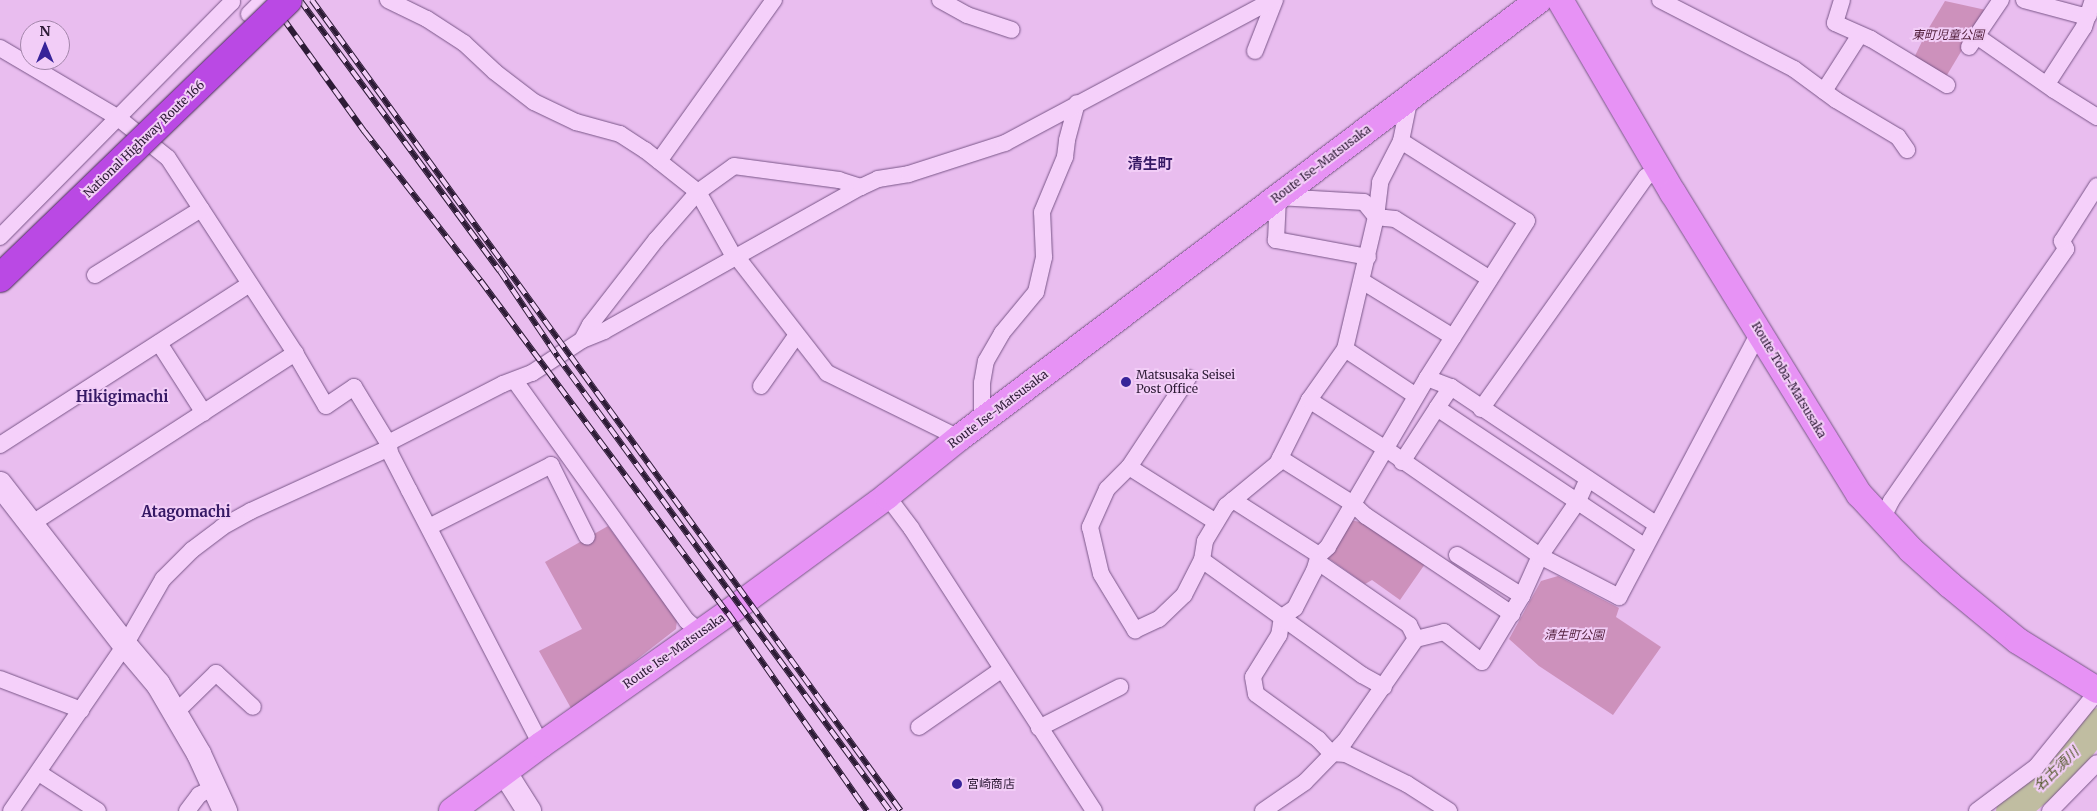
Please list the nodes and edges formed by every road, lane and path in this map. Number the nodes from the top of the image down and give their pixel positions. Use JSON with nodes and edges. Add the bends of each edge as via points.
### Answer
{"nodes":[{"id":1,"x":231,"y":0,"type":"edge"},
{"id":2,"x":263,"y":0,"type":"edge"},
{"id":3,"x":288,"y":0,"type":"edge"},
{"id":4,"x":388,"y":0,"type":"edge"},
{"id":5,"x":774,"y":0,"type":"edge"},
{"id":6,"x":940,"y":0,"type":"edge"},
{"id":7,"x":1274,"y":0,"type":"edge"},
{"id":8,"x":1539,"y":0,"type":"edge"},
{"id":9,"x":1560,"y":0,"type":"edge"},
{"id":10,"x":1660,"y":0,"type":"edge"},
{"id":11,"x":1842,"y":0,"type":"edge"},
{"id":12,"x":2001,"y":0,"type":"edge"},
{"id":13,"x":2024,"y":0,"type":"edge"},
{"id":14,"x":2091,"y":7,"type":"edge"},
{"id":15,"x":249,"y":14,"type":"dead end"},
{"id":16,"x":1012,"y":30,"type":"dead end"},
{"id":17,"x":1860,"y":36,"type":"junction"},
{"id":18,"x":0,"y":48,"type":"edge"},
{"id":19,"x":1255,"y":51,"type":"dead end"},
{"id":20,"x":1947,"y":84,"type":"dead end"},
{"id":21,"x":2047,"y":84,"type":"junction"},
{"id":22,"x":1824,"y":91,"type":"junction"},
{"id":23,"x":1410,"y":97,"type":"junction"},
{"id":24,"x":1078,"y":104,"type":"junction"},
{"id":25,"x":117,"y":117,"type":"junction"},
{"id":26,"x":2097,"y":117,"type":"edge"},
{"id":27,"x":1401,"y":140,"type":"junction"},
{"id":28,"x":1907,"y":150,"type":"dead end"},
{"id":29,"x":659,"y":162,"type":"junction"},
{"id":30,"x":1660,"y":170,"type":"junction"},
{"id":31,"x":2097,"y":186,"type":"edge"},
{"id":32,"x":861,"y":187,"type":"junction"},
{"id":33,"x":698,"y":192,"type":"junction"},
{"id":34,"x":1278,"y":196,"type":"junction"},
{"id":35,"x":2091,"y":208,"type":"edge"},
{"id":36,"x":201,"y":209,"type":"junction"},
{"id":37,"x":1376,"y":217,"type":"junction"},
{"id":38,"x":0,"y":237,"type":"edge"},
{"id":39,"x":735,"y":256,"type":"junction"},
{"id":40,"x":1368,"y":256,"type":"junction"},
{"id":41,"x":95,"y":275,"type":"dead end"},
{"id":42,"x":0,"y":278,"type":"edge"},
{"id":43,"x":1490,"y":279,"type":"junction"},
{"id":44,"x":1362,"y":281,"type":"junction"},
{"id":45,"x":250,"y":284,"type":"junction"},
{"id":46,"x":1760,"y":331,"type":"junction"},
{"id":47,"x":796,"y":336,"type":"junction"},
{"id":48,"x":1453,"y":337,"type":"junction"},
{"id":49,"x":582,"y":340,"type":"junction"},
{"id":50,"x":159,"y":343,"type":"junction"},
{"id":51,"x":1345,"y":349,"type":"junction"},
{"id":52,"x":295,"y":353,"type":"junction"},
{"id":53,"x":1188,"y":378,"type":"dead end"},
{"id":54,"x":1427,"y":378,"type":"junction"},
{"id":55,"x":514,"y":381,"type":"junction"},
{"id":56,"x":761,"y":386,"type":"dead end"},
{"id":57,"x":1451,"y":387,"type":"junction"},
{"id":58,"x":1416,"y":396,"type":"junction"},
{"id":59,"x":1309,"y":400,"type":"junction"},
{"id":60,"x":1437,"y":408,"type":"junction"},
{"id":61,"x":1481,"y":409,"type":"junction"},
{"id":62,"x":204,"y":413,"type":"junction"},
{"id":63,"x":982,"y":422,"type":"junction"},
{"id":64,"x":959,"y":438,"type":"junction"},
{"id":65,"x":0,"y":445,"type":"edge"},
{"id":66,"x":389,"y":446,"type":"junction"},
{"id":67,"x":1386,"y":449,"type":"junction"},
{"id":68,"x":567,"y":453,"type":"junction"},
{"id":69,"x":1280,"y":458,"type":"junction"},
{"id":70,"x":1402,"y":462,"type":"junction"},
{"id":71,"x":551,"y":465,"type":"junction"},
{"id":72,"x":1129,"y":467,"type":"junction"},
{"id":73,"x":1588,"y":479,"type":"junction"},
{"id":74,"x":0,"y":484,"type":"edge"},
{"id":75,"x":887,"y":496,"type":"junction"},
{"id":76,"x":1233,"y":500,"type":"junction"},
{"id":77,"x":1578,"y":502,"type":"junction"},
{"id":78,"x":1353,"y":504,"type":"junction"},
{"id":79,"x":1882,"y":519,"type":"junction"},
{"id":80,"x":1216,"y":522,"type":"junction"},
{"id":81,"x":31,"y":524,"type":"junction"},
{"id":82,"x":1656,"y":524,"type":"junction"},
{"id":83,"x":429,"y":527,"type":"junction"},
{"id":84,"x":587,"y":537,"type":"dead end"},
{"id":85,"x":1644,"y":546,"type":"junction"},
{"id":86,"x":1457,"y":555,"type":"dead end"},
{"id":87,"x":1540,"y":556,"type":"junction"},
{"id":88,"x":1319,"y":558,"type":"junction"},
{"id":89,"x":1202,"y":560,"type":"junction"},
{"id":90,"x":1522,"y":596,"type":"junction"},
{"id":91,"x":1512,"y":614,"type":"junction"},
{"id":92,"x":1282,"y":618,"type":"junction"},
{"id":93,"x":700,"y":632,"type":"junction"},
{"id":94,"x":1416,"y":639,"type":"junction"},
{"id":95,"x":125,"y":645,"type":"junction"},
{"id":96,"x":1001,"y":670,"type":"junction"},
{"id":97,"x":0,"y":679,"type":"edge"},
{"id":98,"x":1120,"y":687,"type":"dead end"},
{"id":99,"x":1384,"y":687,"type":"junction"},
{"id":100,"x":2097,"y":691,"type":"edge"},
{"id":101,"x":252,"y":707,"type":"dead end"},
{"id":102,"x":82,"y":710,"type":"junction"},
{"id":103,"x":176,"y":712,"type":"junction"},
{"id":104,"x":919,"y":728,"type":"dead end"},
{"id":105,"x":1039,"y":728,"type":"junction"},
{"id":106,"x":541,"y":745,"type":"junction"},
{"id":107,"x":1331,"y":753,"type":"junction"},
{"id":108,"x":2097,"y":763,"type":"edge"},
{"id":109,"x":38,"y":773,"type":"junction"},
{"id":110,"x":506,"y":773,"type":"junction"},
{"id":111,"x":214,"y":788,"type":"junction"},
{"id":112,"x":11,"y":811,"type":"edge"},
{"id":113,"x":98,"y":811,"type":"edge"},
{"id":114,"x":187,"y":811,"type":"edge"},
{"id":115,"x":225,"y":811,"type":"edge"},
{"id":116,"x":452,"y":811,"type":"edge"},
{"id":117,"x":529,"y":811,"type":"edge"},
{"id":118,"x":1094,"y":811,"type":"edge"},
{"id":119,"x":1263,"y":811,"type":"edge"},
{"id":120,"x":1449,"y":811,"type":"edge"},
{"id":121,"x":1977,"y":811,"type":"edge"},
{"id":122,"x":2050,"y":811,"type":"edge"}],
"edges":[{"from":1,"to":25,"type":"street"},
{"from":2,"to":15,"type":"street"},
{"from":3,"to":42,"type":"highway","name":"National Highway Route 166","bridge":true},
{"from":4,"to":29,"type":"street","via":[[427,19],[464,43],[534,102],[576,122],[620,134]]},
{"from":5,"to":29,"type":"street"},
{"from":6,"to":16,"type":"street","via":[[968,15]]},
{"from":7,"to":19,"type":"street"},
{"from":7,"to":24,"type":"street"},
{"from":8,"to":23,"type":"main road","name":"Route Ise-Matsusaka"},
{"from":9,"to":30,"type":"main road","name":"Route Toba-Matsusaka"},
{"from":10,"to":22,"type":"street","via":[[1774,57]]},
{"from":11,"to":17,"type":"street","via":[[1836,23]]},
{"from":12,"to":21,"type":"street","via":[[1974,42]]},
{"from":13,"to":14,"type":"street","via":[[2080,15]]},
{"from":14,"to":21,"type":"street"},
{"from":17,"to":20,"type":"street","via":[[1871,39]]},
{"from":17,"to":22,"type":"street"},
{"from":18,"to":25,"type":"street"},
{"from":21,"to":26,"type":"street"},
{"from":22,"to":28,"type":"street","via":[[1898,137]]},
{"from":23,"to":27,"type":"street"},
{"from":23,"to":34,"type":"main road","name":"Route Ise-Matsusaka"},
{"from":24,"to":32,"type":"street","via":[[1005,142],[909,174],[878,179]]},
{"from":24,"to":63,"type":"street","via":[[1066,140],[1065,157],[1042,212],[1044,257],[1036,292],[1002,334],[986,361],[982,383]]},
{"from":25,"to":36,"type":"street","via":[[168,158]]},
{"from":25,"to":38,"type":"street"},
{"from":27,"to":37,"type":"street","via":[[1380,182]]},
{"from":27,"to":43,"type":"street","via":[[1527,221]]},
{"from":29,"to":33,"type":"street"},
{"from":30,"to":46,"type":"main road","name":"Route Toba-Matsusaka"},
{"from":30,"to":61,"type":"street","via":[[1646,177]]},
{"from":31,"to":35,"type":"street"},
{"from":32,"to":33,"type":"street","via":[[840,180],[734,166]]},
{"from":32,"to":39,"type":"street"},
{"from":33,"to":39,"type":"street"},
{"from":33,"to":49,"type":"street","via":[[656,240]]},
{"from":34,"to":37,"type":"street","via":[[1364,202]]},
{"from":34,"to":40,"type":"street","via":[[1276,240]]},
{"from":34,"to":63,"type":"main road","name":"Route Ise-Matsusaka"},
{"from":35,"to":79,"type":"street","via":[[2062,241],[2066,249],[1891,501]]},
{"from":36,"to":41,"type":"street"},
{"from":36,"to":45,"type":"street"},
{"from":37,"to":40,"type":"street"},
{"from":37,"to":43,"type":"street","via":[[1395,219]]},
{"from":39,"to":47,"type":"street"},
{"from":39,"to":49,"type":"street","via":[[604,331]]},
{"from":40,"to":44,"type":"street"},
{"from":43,"to":48,"type":"street"},
{"from":44,"to":48,"type":"street"},
{"from":44,"to":51,"type":"street"},
{"from":45,"to":50,"type":"street"},
{"from":45,"to":52,"type":"street"},
{"from":46,"to":79,"type":"main road","name":"Route Toba-Matsusaka","via":[[1859,494]]},
{"from":46,"to":82,"type":"street"},
{"from":47,"to":56,"type":"street"},
{"from":47,"to":64,"type":"street","via":[[827,373]]},
{"from":48,"to":54,"type":"street"},
{"from":49,"to":55,"type":"street","via":[[544,366]]},
{"from":50,"to":62,"type":"street"},
{"from":50,"to":65,"type":"street"},
{"from":51,"to":58,"type":"street"},
{"from":51,"to":59,"type":"street"},
{"from":52,"to":62,"type":"street"},
{"from":52,"to":66,"type":"street","via":[[326,406],[354,387]]},
{"from":53,"to":72,"type":"street"},
{"from":54,"to":57,"type":"street"},
{"from":54,"to":58,"type":"street"},
{"from":55,"to":66,"type":"street"},
{"from":55,"to":68,"type":"street"},
{"from":57,"to":60,"type":"street"},
{"from":57,"to":61,"type":"street"},
{"from":58,"to":67,"type":"street"},
{"from":59,"to":67,"type":"street"},
{"from":59,"to":69,"type":"street"},
{"from":60,"to":70,"type":"street"},
{"from":60,"to":77,"type":"street"},
{"from":61,"to":73,"type":"street"},
{"from":62,"to":81,"type":"street"},
{"from":63,"to":64,"type":"main road","name":"Route Ise-Matsusaka"},
{"from":64,"to":75,"type":"main road","name":"Route Ise-Matsusaka"},
{"from":66,"to":83,"type":"street"},
{"from":66,"to":95,"type":"street","via":[[222,527],[192,550],[163,579]]},
{"from":67,"to":70,"type":"street"},
{"from":67,"to":78,"type":"street"},
{"from":68,"to":71,"type":"street"},
{"from":68,"to":93,"type":"street","via":[[688,621]]},
{"from":69,"to":76,"type":"street"},
{"from":69,"to":78,"type":"street"},
{"from":70,"to":87,"type":"street"},
{"from":71,"to":83,"type":"street"},
{"from":71,"to":84,"type":"street"},
{"from":72,"to":80,"type":"street"},
{"from":72,"to":89,"type":"street","via":[[1107,489],[1090,527],[1101,574],[1135,630],[1159,619],[1184,595]]},
{"from":73,"to":77,"type":"street"},
{"from":73,"to":82,"type":"street"},
{"from":74,"to":81,"type":"street"},
{"from":75,"to":93,"type":"main road","name":"Route Ise-Matsusaka"},
{"from":75,"to":96,"type":"street","via":[[911,528]]},
{"from":76,"to":80,"type":"street"},
{"from":76,"to":88,"type":"street"},
{"from":77,"to":85,"type":"street"},
{"from":77,"to":87,"type":"street"},
{"from":78,"to":88,"type":"street"},
{"from":78,"to":91,"type":"street"},
{"from":79,"to":100,"type":"main road","name":"Route Toba-Matsusaka","via":[[1950,585],[2018,641]]},
{"from":80,"to":89,"type":"street","via":[[1205,541]]},
{"from":81,"to":95,"type":"street"},
{"from":82,"to":85,"type":"street"},
{"from":83,"to":106,"type":"street"},
{"from":85,"to":87,"type":"street","via":[[1619,596]]},
{"from":86,"to":90,"type":"street"},
{"from":87,"to":90,"type":"street"},
{"from":88,"to":92,"type":"street","via":[[1295,608]]},
{"from":88,"to":94,"type":"street","via":[[1409,625]]},
{"from":89,"to":92,"type":"street"},
{"from":90,"to":91,"type":"street"},
{"from":91,"to":94,"type":"street","via":[[1482,662],[1444,632]]},
{"from":92,"to":99,"type":"street"},
{"from":92,"to":107,"type":"street","via":[[1279,635],[1252,677],[1256,694],[1318,739]]},
{"from":93,"to":106,"type":"main road","name":"Route Ise-Matsusaka"},
{"from":94,"to":99,"type":"street"},
{"from":95,"to":102,"type":"street"},
{"from":95,"to":103,"type":"street","via":[[158,684]]},
{"from":96,"to":104,"type":"street"},
{"from":96,"to":105,"type":"street"},
{"from":97,"to":102,"type":"street"},
{"from":98,"to":105,"type":"street"},
{"from":99,"to":107,"type":"street","via":[[1345,741]]},
{"from":100,"to":121,"type":"street","via":[[2036,766]]},
{"from":101,"to":103,"type":"street","via":[[216,673]]},
{"from":102,"to":109,"type":"street"},
{"from":103,"to":111,"type":"street"},
{"from":105,"to":118,"type":"street"},
{"from":106,"to":110,"type":"main road","name":"Route Ise-Matsusaka"},
{"from":107,"to":119,"type":"street","via":[[1305,782]]},
{"from":107,"to":120,"type":"street","via":[[1346,754],[1407,784]]},
{"from":108,"to":122,"type":"street"},
{"from":109,"to":112,"type":"street"},
{"from":109,"to":113,"type":"street"},
{"from":110,"to":116,"type":"main road","name":"Route Ise-Matsusaka"},
{"from":110,"to":117,"type":"street"},
{"from":111,"to":114,"type":"street","via":[[199,795]]},
{"from":111,"to":115,"type":"street"}]}
